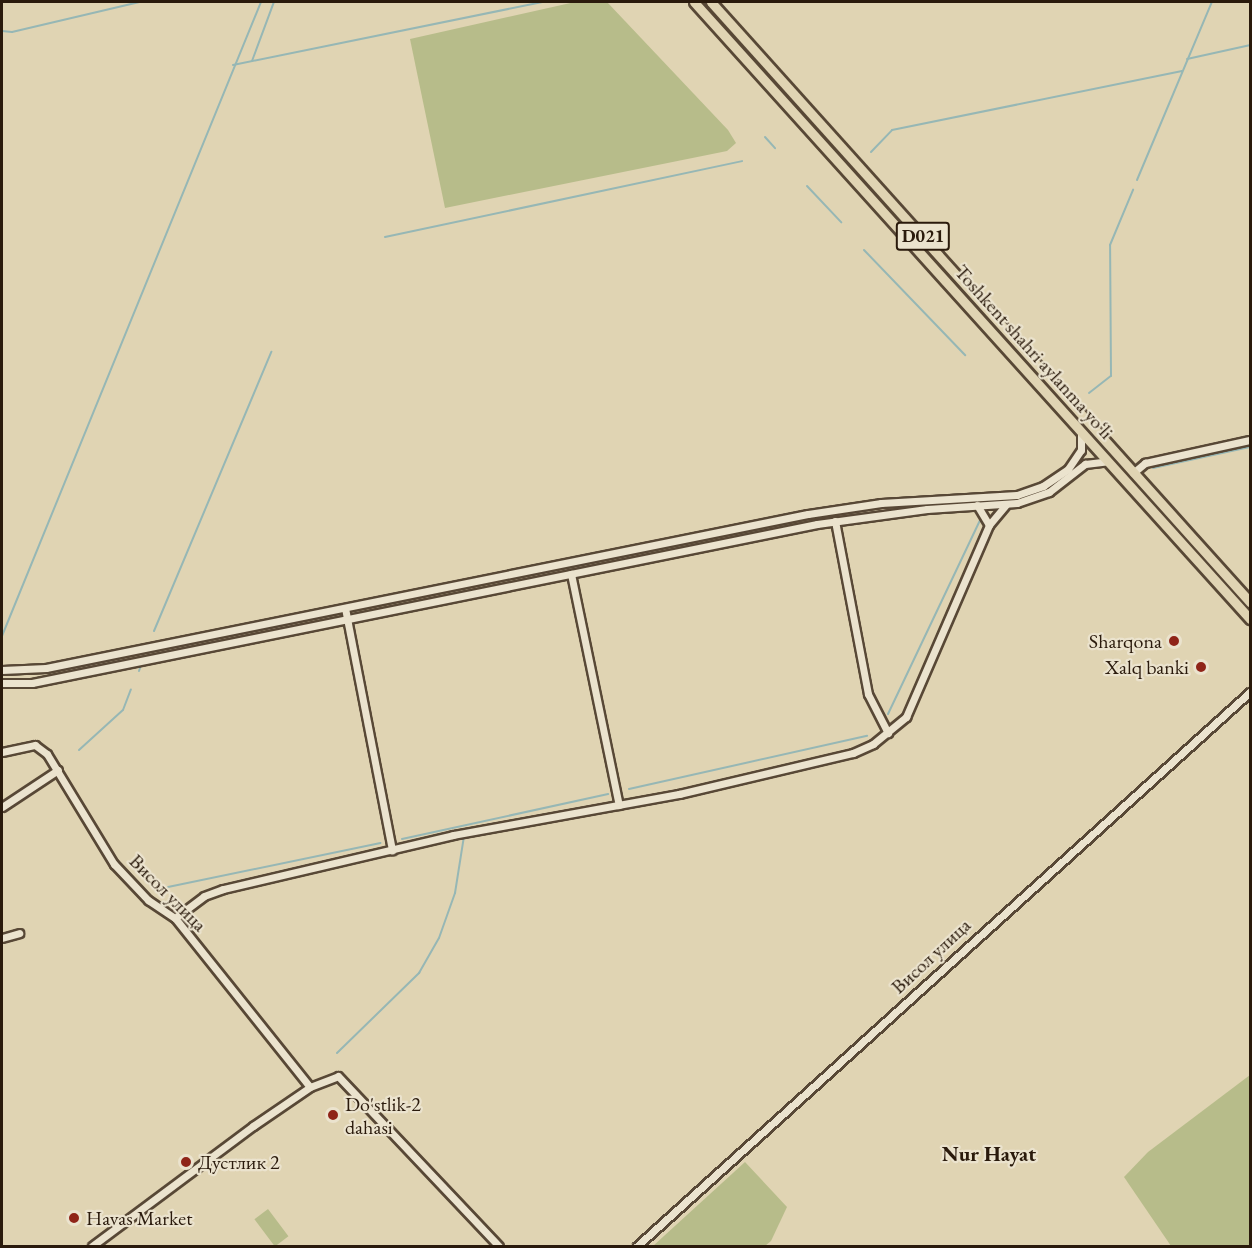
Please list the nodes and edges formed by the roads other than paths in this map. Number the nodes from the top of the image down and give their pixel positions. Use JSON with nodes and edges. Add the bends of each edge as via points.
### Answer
{"nodes":[{"id":1,"x":694,"y":2,"type":"edge"},
{"id":2,"x":711,"y":2,"type":"edge"},
{"id":3,"x":954,"y":271,"type":"junction"},
{"id":4,"x":944,"y":280,"type":"junction"},
{"id":5,"x":1081,"y":431,"type":"junction"},
{"id":6,"x":1251,"y":440,"type":"edge"},
{"id":7,"x":1108,"y":461,"type":"junction"},
{"id":8,"x":1133,"y":472,"type":"junction"},
{"id":9,"x":1007,"y":504,"type":"junction"},
{"id":10,"x":977,"y":505,"type":"junction"},
{"id":11,"x":835,"y":521,"type":"junction"},
{"id":12,"x":989,"y":525,"type":"junction"},
{"id":13,"x":664,"y":543,"type":"junction"},
{"id":14,"x":666,"y":554,"type":"junction"},
{"id":15,"x":572,"y":574,"type":"junction"},
{"id":16,"x":1251,"y":602,"type":"edge"},
{"id":17,"x":345,"y":608,"type":"junction"},
{"id":18,"x":347,"y":619,"type":"junction"},
{"id":19,"x":1251,"y":619,"type":"edge"},
{"id":20,"x":2,"y":670,"type":"edge"},
{"id":21,"x":21,"y":672,"type":"junction"},
{"id":22,"x":2,"y":683,"type":"edge"},
{"id":23,"x":22,"y":684,"type":"junction"},
{"id":24,"x":1251,"y":692,"type":"edge"},
{"id":25,"x":888,"y":733,"type":"junction"},
{"id":26,"x":2,"y":752,"type":"edge"},
{"id":27,"x":58,"y":770,"type":"junction"},
{"id":28,"x":619,"y":805,"type":"junction"},
{"id":29,"x":2,"y":807,"type":"edge"},
{"id":30,"x":392,"y":850,"type":"junction"},
{"id":31,"x":175,"y":918,"type":"junction"},
{"id":32,"x":19,"y":933,"type":"dead end"},
{"id":33,"x":2,"y":938,"type":"edge"},
{"id":34,"x":310,"y":1087,"type":"junction"},
{"id":35,"x":92,"y":1246,"type":"edge"},
{"id":36,"x":499,"y":1246,"type":"edge"},
{"id":37,"x":637,"y":1246,"type":"edge"}],
"edges":[{"from":1,"to":4,"type":"highway","name":"Toshkent shahri aylanma yoʻli","number":"D021"},
{"from":2,"to":3,"type":"highway","name":"Toshkent shahri aylanma yoʻli","number":"D021"},
{"from":3,"to":4,"type":"highway"},
{"from":3,"to":8,"type":"highway","name":"Toshkent shahri aylanma yoʻli","number":"D021"},
{"from":4,"to":5,"type":"highway","name":"Toshkent shahri aylanma yoʻli","number":"D021"},
{"from":5,"to":7,"type":"highway","name":"Toshkent shahri aylanma yoʻli","number":"D021"},
{"from":5,"to":13,"type":"street","via":[[1081,450],[1073,464],[1057,478],[1027,493],[838,508]]},
{"from":6,"to":8,"type":"street","via":[[1145,463]]},
{"from":7,"to":9,"type":"street","via":[[1085,464],[1048,492]]},
{"from":7,"to":19,"type":"highway","name":"Toshkent shahri aylanma yoʻli","number":"D021"},
{"from":8,"to":16,"type":"highway","name":"Toshkent shahri aylanma yoʻli","number":"D021"},
{"from":9,"to":10,"type":"street"},
{"from":9,"to":12,"type":"street"},
{"from":10,"to":11,"type":"street"},
{"from":10,"to":12,"type":"street"},
{"from":11,"to":14,"type":"street"},
{"from":11,"to":25,"type":"street","via":[[868,694]]},
{"from":12,"to":25,"type":"street","via":[[906,717]]},
{"from":13,"to":14,"type":"street"},
{"from":13,"to":17,"type":"street"},
{"from":14,"to":15,"type":"street"},
{"from":15,"to":18,"type":"street"},
{"from":15,"to":28,"type":"street"},
{"from":17,"to":18,"type":"street"},
{"from":17,"to":21,"type":"street"},
{"from":18,"to":23,"type":"street"},
{"from":18,"to":30,"type":"street"},
{"from":20,"to":21,"type":"street"},
{"from":21,"to":23,"type":"street"},
{"from":22,"to":23,"type":"street"},
{"from":24,"to":37,"type":"street","name":"Висол улица"},
{"from":25,"to":28,"type":"street","via":[[853,753]]},
{"from":26,"to":27,"type":"street","name":"Висол улица","via":[[35,745],[47,753]]},
{"from":27,"to":29,"type":"street"},
{"from":27,"to":31,"type":"street","name":"Висол улица","via":[[114,864],[148,900]]},
{"from":28,"to":30,"type":"street"},
{"from":30,"to":31,"type":"street","via":[[213,892]]},
{"from":31,"to":34,"type":"street","name":"Висол улица"},
{"from":32,"to":33,"type":"street"},
{"from":34,"to":35,"type":"street"},
{"from":34,"to":36,"type":"street","via":[[338,1076],[344,1080]]}]}
